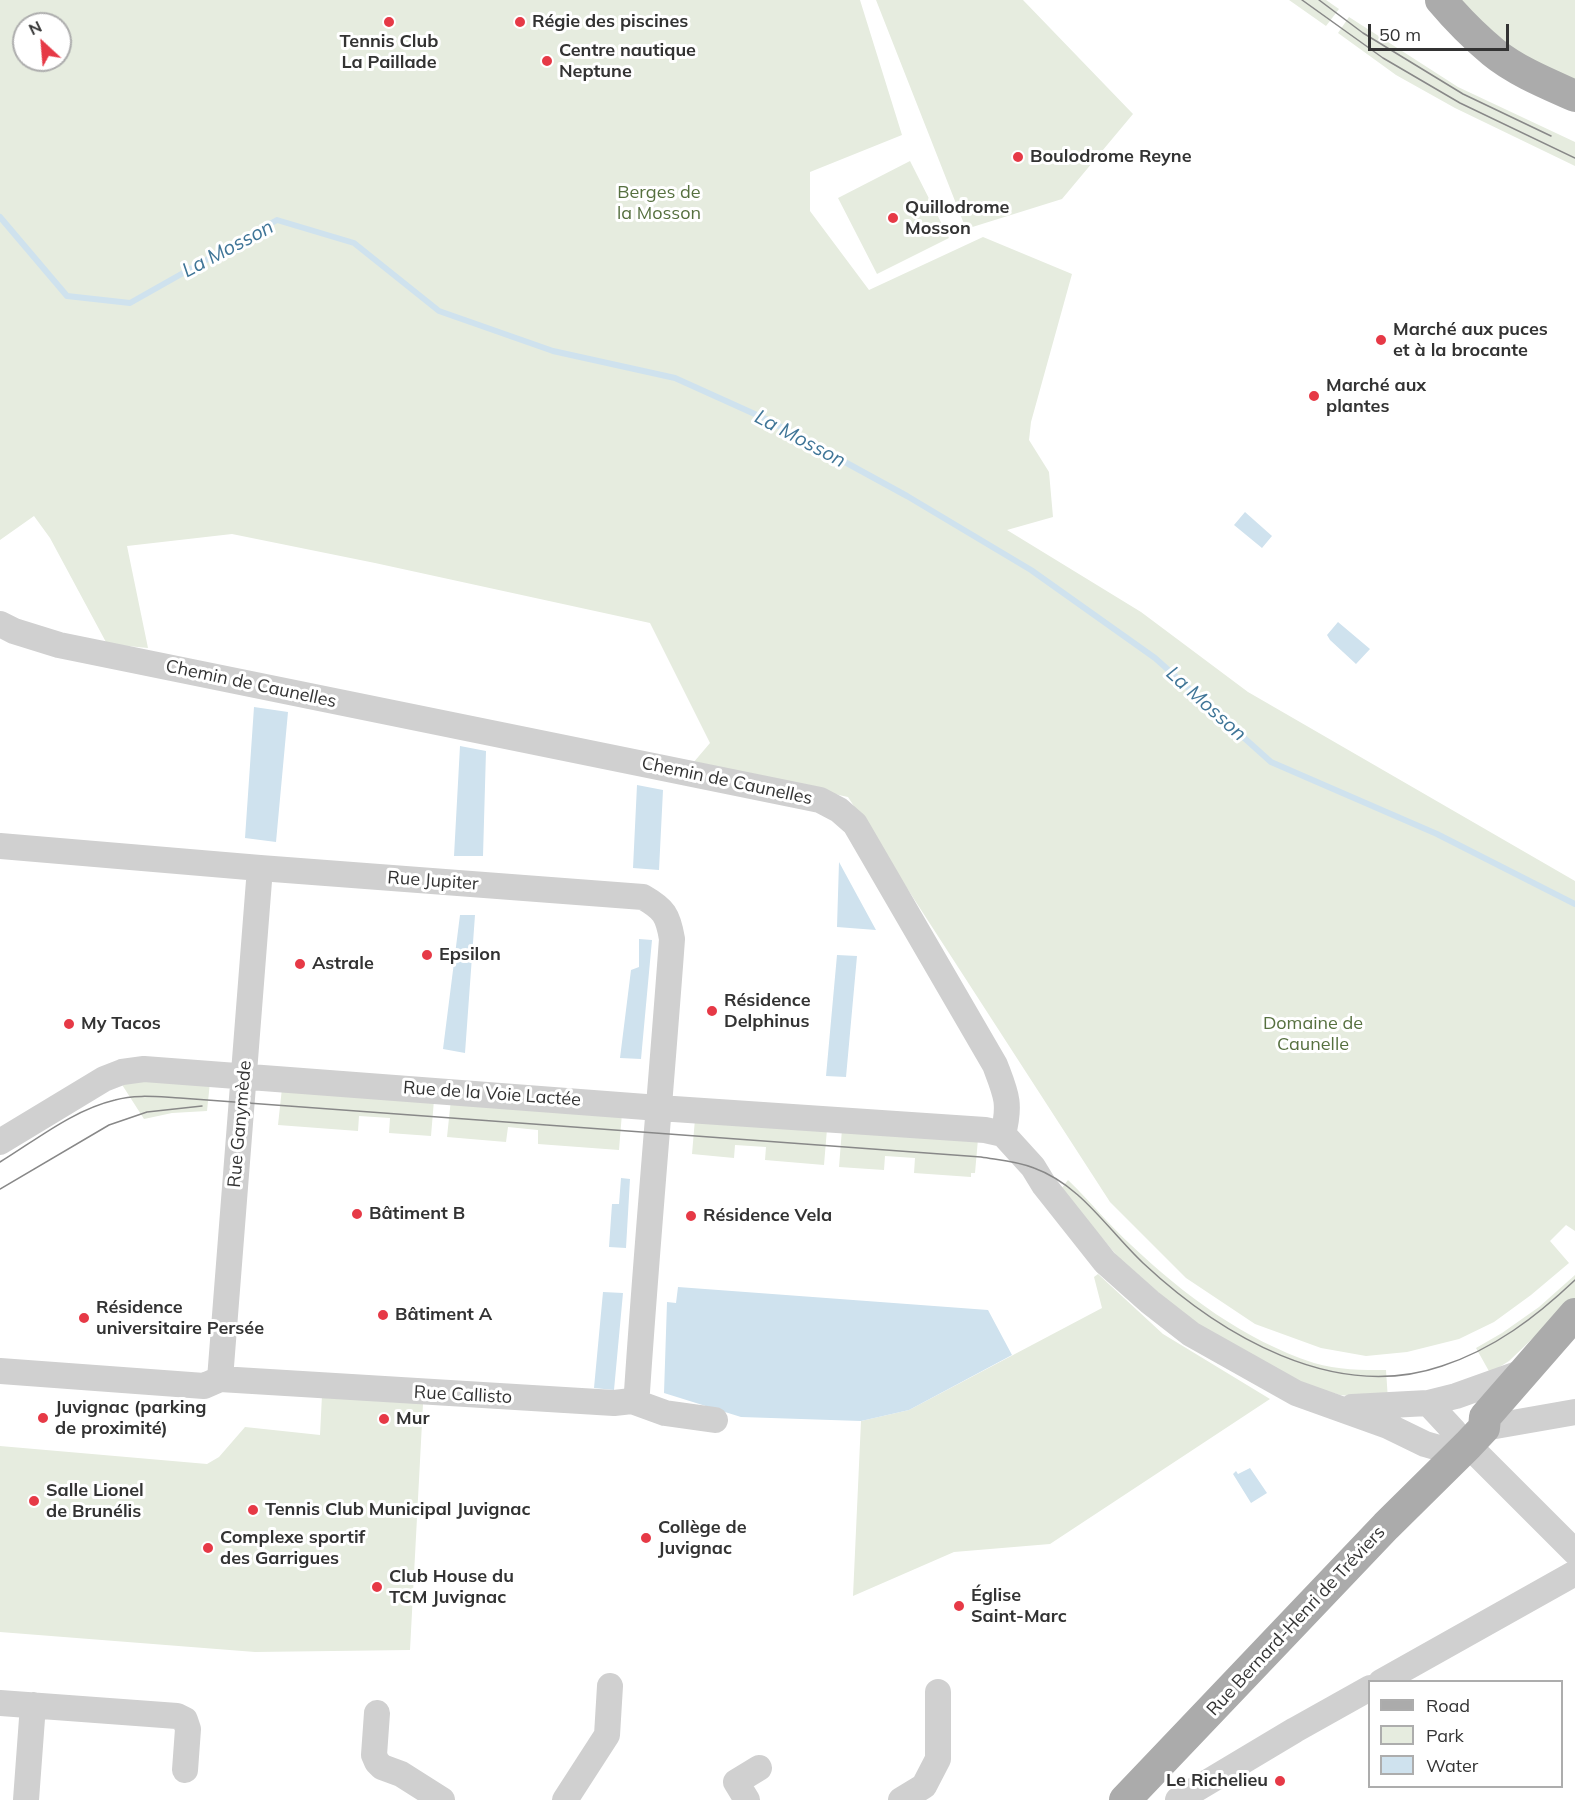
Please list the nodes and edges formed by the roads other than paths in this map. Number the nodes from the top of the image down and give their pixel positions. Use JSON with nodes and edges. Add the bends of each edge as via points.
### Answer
{"nodes":[{"id":1,"x":1441,"y":0,"type":"edge"},
{"id":2,"x":1494,"y":53,"type":"junction"},
{"id":3,"x":1575,"y":96,"type":"edge"},
{"id":4,"x":1575,"y":118,"type":"edge"},
{"id":5,"x":0,"y":624,"type":"edge"},
{"id":6,"x":0,"y":846,"type":"edge"},
{"id":7,"x":260,"y":868,"type":"junction"},
{"id":8,"x":244,"y":1075,"type":"junction"},
{"id":9,"x":659,"y":1108,"type":"junction"},
{"id":10,"x":1003,"y":1134,"type":"junction"},
{"id":11,"x":0,"y":1142,"type":"edge"},
{"id":12,"x":1575,"y":1314,"type":"edge"},
{"id":13,"x":0,"y":1371,"type":"edge"},
{"id":14,"x":1526,"y":1371,"type":"junction"},
{"id":15,"x":220,"y":1379,"type":"junction"},
{"id":16,"x":632,"y":1401,"type":"junction"},
{"id":17,"x":1428,"y":1403,"type":"junction"},
{"id":18,"x":1334,"y":1407,"type":"junction"},
{"id":19,"x":1575,"y":1412,"type":"edge"},
{"id":20,"x":715,"y":1420,"type":"dead end"},
{"id":21,"x":1466,"y":1434,"type":"junction"},
{"id":22,"x":1570,"y":1537,"type":"edge"},
{"id":23,"x":1575,"y":1573,"type":"edge"},
{"id":24,"x":1385,"y":1680,"type":"edge"},
{"id":25,"x":610,"y":1686,"type":"dead end"},
{"id":26,"x":1368,"y":1689,"type":"edge"},
{"id":27,"x":938,"y":1692,"type":"dead end"},
{"id":28,"x":0,"y":1703,"type":"edge"},
{"id":29,"x":33,"y":1705,"type":"junction"},
{"id":30,"x":377,"y":1713,"type":"dead end"},
{"id":31,"x":759,"y":1768,"type":"dead end"},
{"id":32,"x":185,"y":1770,"type":"dead end"},
{"id":33,"x":26,"y":1800,"type":"edge"},
{"id":34,"x":442,"y":1800,"type":"edge"},
{"id":35,"x":565,"y":1800,"type":"edge"},
{"id":36,"x":747,"y":1800,"type":"edge"},
{"id":37,"x":901,"y":1800,"type":"edge"},
{"id":38,"x":1105,"y":1800,"type":"edge"},
{"id":39,"x":1125,"y":1800,"type":"edge"},
{"id":40,"x":1178,"y":1800,"type":"edge"}],
"edges":[{"from":1,"to":2,"type":"main road"},
{"from":2,"to":3,"type":"main road"},
{"from":2,"to":4,"type":"main road","via":[[1522,87]]},
{"from":5,"to":10,"type":"street","name":"Chemin de Caunelles","via":[[59,645],[820,800],[855,824],[995,1065],[1008,1106]]},
{"from":6,"to":7,"type":"street","name":"Rue Jupiter"},
{"from":7,"to":8,"type":"street","name":"Rue Ganymède"},
{"from":7,"to":9,"type":"street","name":"Rue Jupiter","via":[[643,897],[659,906],[669,921],[672,939]]},
{"from":8,"to":9,"type":"street","name":"Rue de la Voie Lactée"},
{"from":8,"to":11,"type":"street","name":"Rue de la Voie Lactée","via":[[144,1069],[123,1072],[104,1079]]},
{"from":8,"to":15,"type":"street","name":"Rue Ganymède"},
{"from":9,"to":10,"type":"street","name":"Rue de la Voie Lactée"},
{"from":9,"to":16,"type":"street","via":[[637,1392]]},
{"from":10,"to":18,"type":"street","via":[[1105,1262],[1150,1302],[1191,1334],[1278,1384]]},
{"from":12,"to":14,"type":"main road"},
{"from":13,"to":15,"type":"street","name":"Rue Callisto","via":[[204,1386]]},
{"from":14,"to":17,"type":"street"},
{"from":14,"to":21,"type":"main road"},
{"from":15,"to":16,"type":"street","name":"Rue Callisto"},
{"from":16,"to":20,"type":"street","via":[[665,1413]]},
{"from":17,"to":18,"type":"street"},
{"from":17,"to":21,"type":"street"},
{"from":18,"to":21,"type":"street","via":[[1388,1425],[1425,1444]]},
{"from":19,"to":21,"type":"street"},
{"from":21,"to":22,"type":"street"},
{"from":21,"to":38,"type":"main road","name":"Rue Bernard-Henri de Tréviers"},
{"from":21,"to":39,"type":"main road","name":"Rue Bernard-Henri de Tréviers","via":[[1386,1526]]},
{"from":23,"to":24,"type":"street"},
{"from":25,"to":35,"type":"street","via":[[607,1735]]},
{"from":26,"to":40,"type":"street"},
{"from":27,"to":37,"type":"street","via":[[938,1759],[924,1786]]},
{"from":28,"to":29,"type":"street"},
{"from":29,"to":32,"type":"street","via":[[177,1716],[185,1720],[188,1729]]},
{"from":29,"to":33,"type":"street"},
{"from":30,"to":34,"type":"street","via":[[377,1762]]},
{"from":31,"to":36,"type":"street","via":[[736,1782]]}]}
